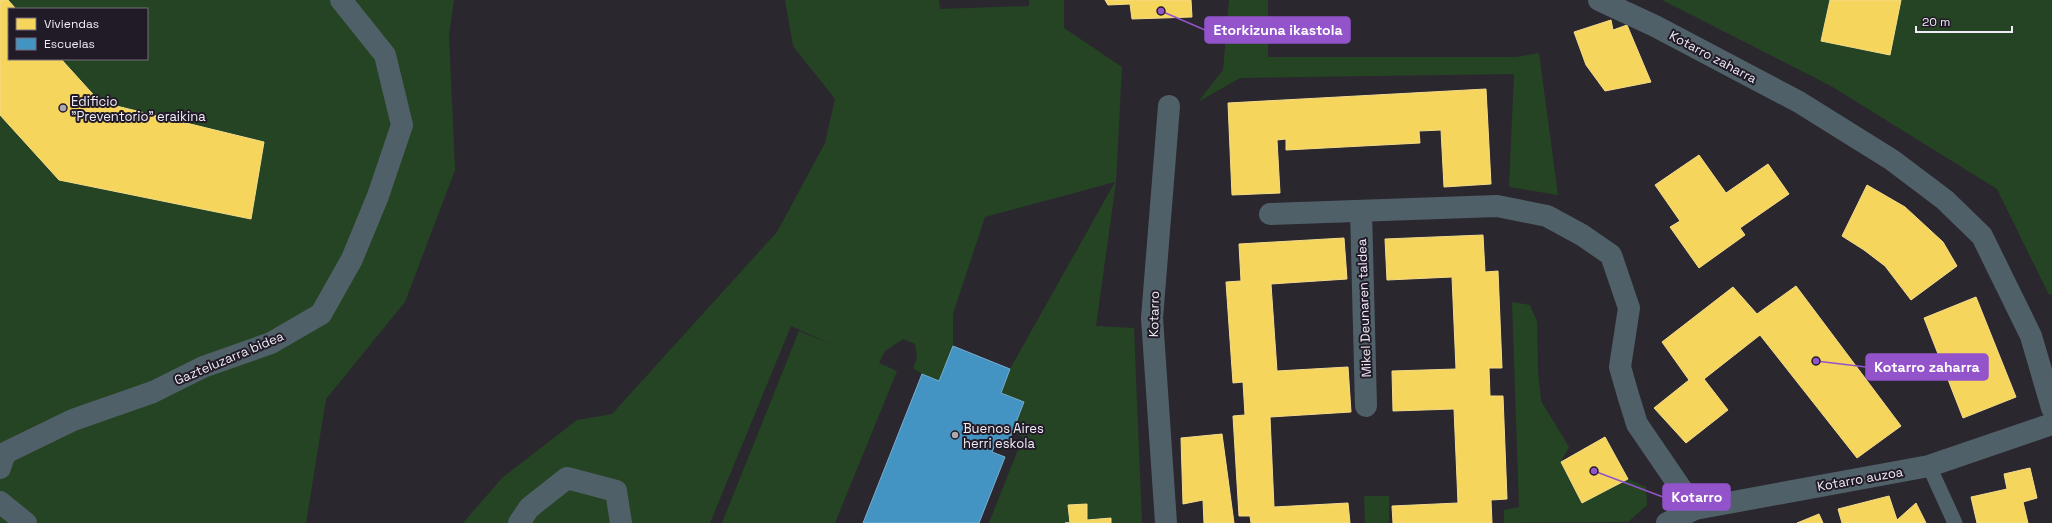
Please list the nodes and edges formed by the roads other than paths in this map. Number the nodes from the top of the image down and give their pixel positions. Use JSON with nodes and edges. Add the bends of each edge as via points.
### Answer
{"nodes":[{"id":1,"x":341,"y":0,"type":"edge"},
{"id":2,"x":1599,"y":0,"type":"edge"},
{"id":3,"x":1169,"y":106,"type":"dead end"},
{"id":4,"x":1361,"y":211,"type":"junction"},
{"id":5,"x":1270,"y":214,"type":"dead end"},
{"id":6,"x":1366,"y":406,"type":"dead end"},
{"id":7,"x":2052,"y":408,"type":"edge"},
{"id":8,"x":2052,"y":424,"type":"edge"},
{"id":9,"x":1929,"y":466,"type":"junction"},
{"id":10,"x":0,"y":468,"type":"edge"},
{"id":11,"x":0,"y":502,"type":"edge"},
{"id":12,"x":1695,"y":509,"type":"junction"},
{"id":13,"x":26,"y":523,"type":"edge"},
{"id":14,"x":519,"y":523,"type":"edge"},
{"id":15,"x":621,"y":523,"type":"edge"},
{"id":16,"x":1166,"y":523,"type":"edge"},
{"id":17,"x":1667,"y":523,"type":"edge"},
{"id":18,"x":1955,"y":523,"type":"edge"}],
"edges":[{"from":1,"to":10,"type":"street","name":"Gazteluzarra bidea","via":[[386,55],[402,125],[378,196],[352,259],[321,314],[271,343],[203,367],[153,392],[73,420],[5,453]]},
{"from":2,"to":7,"type":"street","name":"Kotarro zaharra","via":[[1655,26],[1799,102],[1892,160],[1945,200],[1982,236],[2031,336]]},
{"from":3,"to":16,"type":"street","name":"Kotarro","via":[[1152,318]]},
{"from":4,"to":5,"type":"street"},
{"from":4,"to":6,"type":"street","name":"Mikel Deunaren taldea"},
{"from":4,"to":12,"type":"street","via":[[1498,206],[1547,216],[1610,255],[1628,308],[1620,367],[1637,424]]},
{"from":8,"to":9,"type":"street","name":"Kotarro auzoa"},
{"from":9,"to":12,"type":"street","name":"Kotarro auzoa"},
{"from":9,"to":18,"type":"lane"},
{"from":11,"to":13,"type":"street"},
{"from":12,"to":17,"type":"street","name":"Kotarro auzoa"},
{"from":14,"to":15,"type":"street","via":[[529,508],[567,478],[616,491]]}]}
